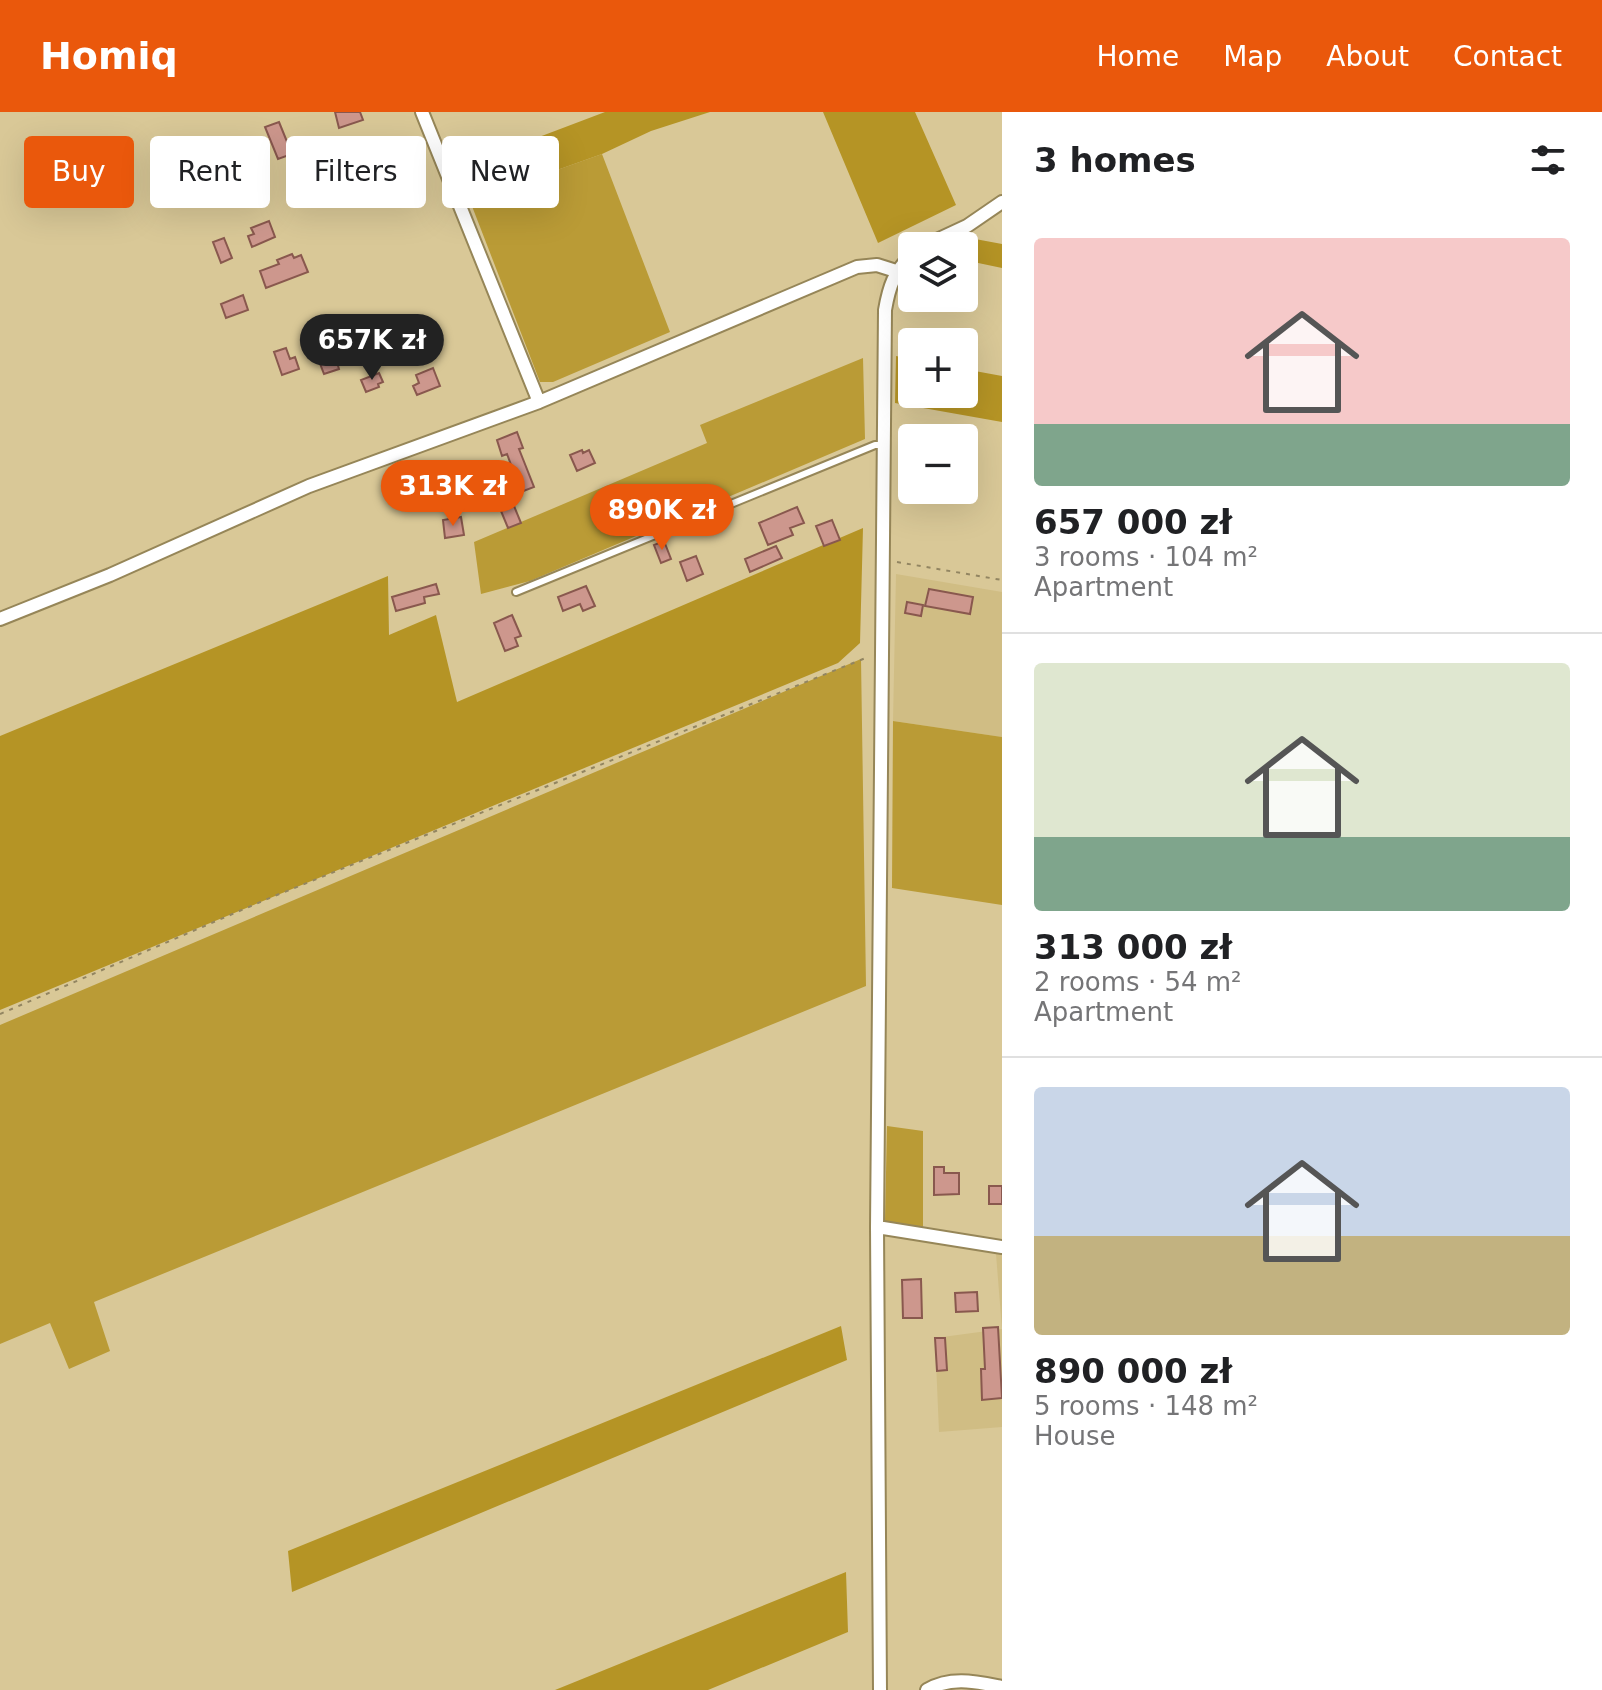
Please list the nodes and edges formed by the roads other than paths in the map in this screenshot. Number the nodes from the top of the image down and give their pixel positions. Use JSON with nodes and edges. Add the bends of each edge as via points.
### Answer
{"nodes":[{"id":1,"x":422,"y":112,"type":"edge"},
{"id":2,"x":1002,"y":202,"type":"edge"},
{"id":3,"x":954,"y":232,"type":"edge"},
{"id":4,"x":896,"y":271,"type":"joint"},
{"id":5,"x":539,"y":402,"type":"junction"},
{"id":6,"x":883,"y":445,"type":"junction"},
{"id":7,"x":516,"y":592,"type":"dead end"},
{"id":8,"x":0,"y":619,"type":"edge"},
{"id":9,"x":877,"y":1227,"type":"junction"},
{"id":10,"x":1002,"y":1247,"type":"edge"},
{"id":11,"x":1002,"y":1687,"type":"edge"},
{"id":12,"x":880,"y":1690,"type":"edge"},
{"id":13,"x":927,"y":1690,"type":"edge"}],
"edges":[{"from":1,"to":5,"type":"street"},
{"from":2,"to":3,"type":"street"},
{"from":4,"to":5,"type":"street","via":[[877,265],[857,267]]},
{"from":4,"to":6,"type":"street","via":[[885,310]]},
{"from":5,"to":8,"type":"street","via":[[309,486]]},
{"from":6,"to":7,"type":"lane"},
{"from":6,"to":9,"type":"street"},
{"from":9,"to":10,"type":"street"},
{"from":9,"to":12,"type":"street"},
{"from":11,"to":13,"type":"street","via":[[968,1680]]}]}
